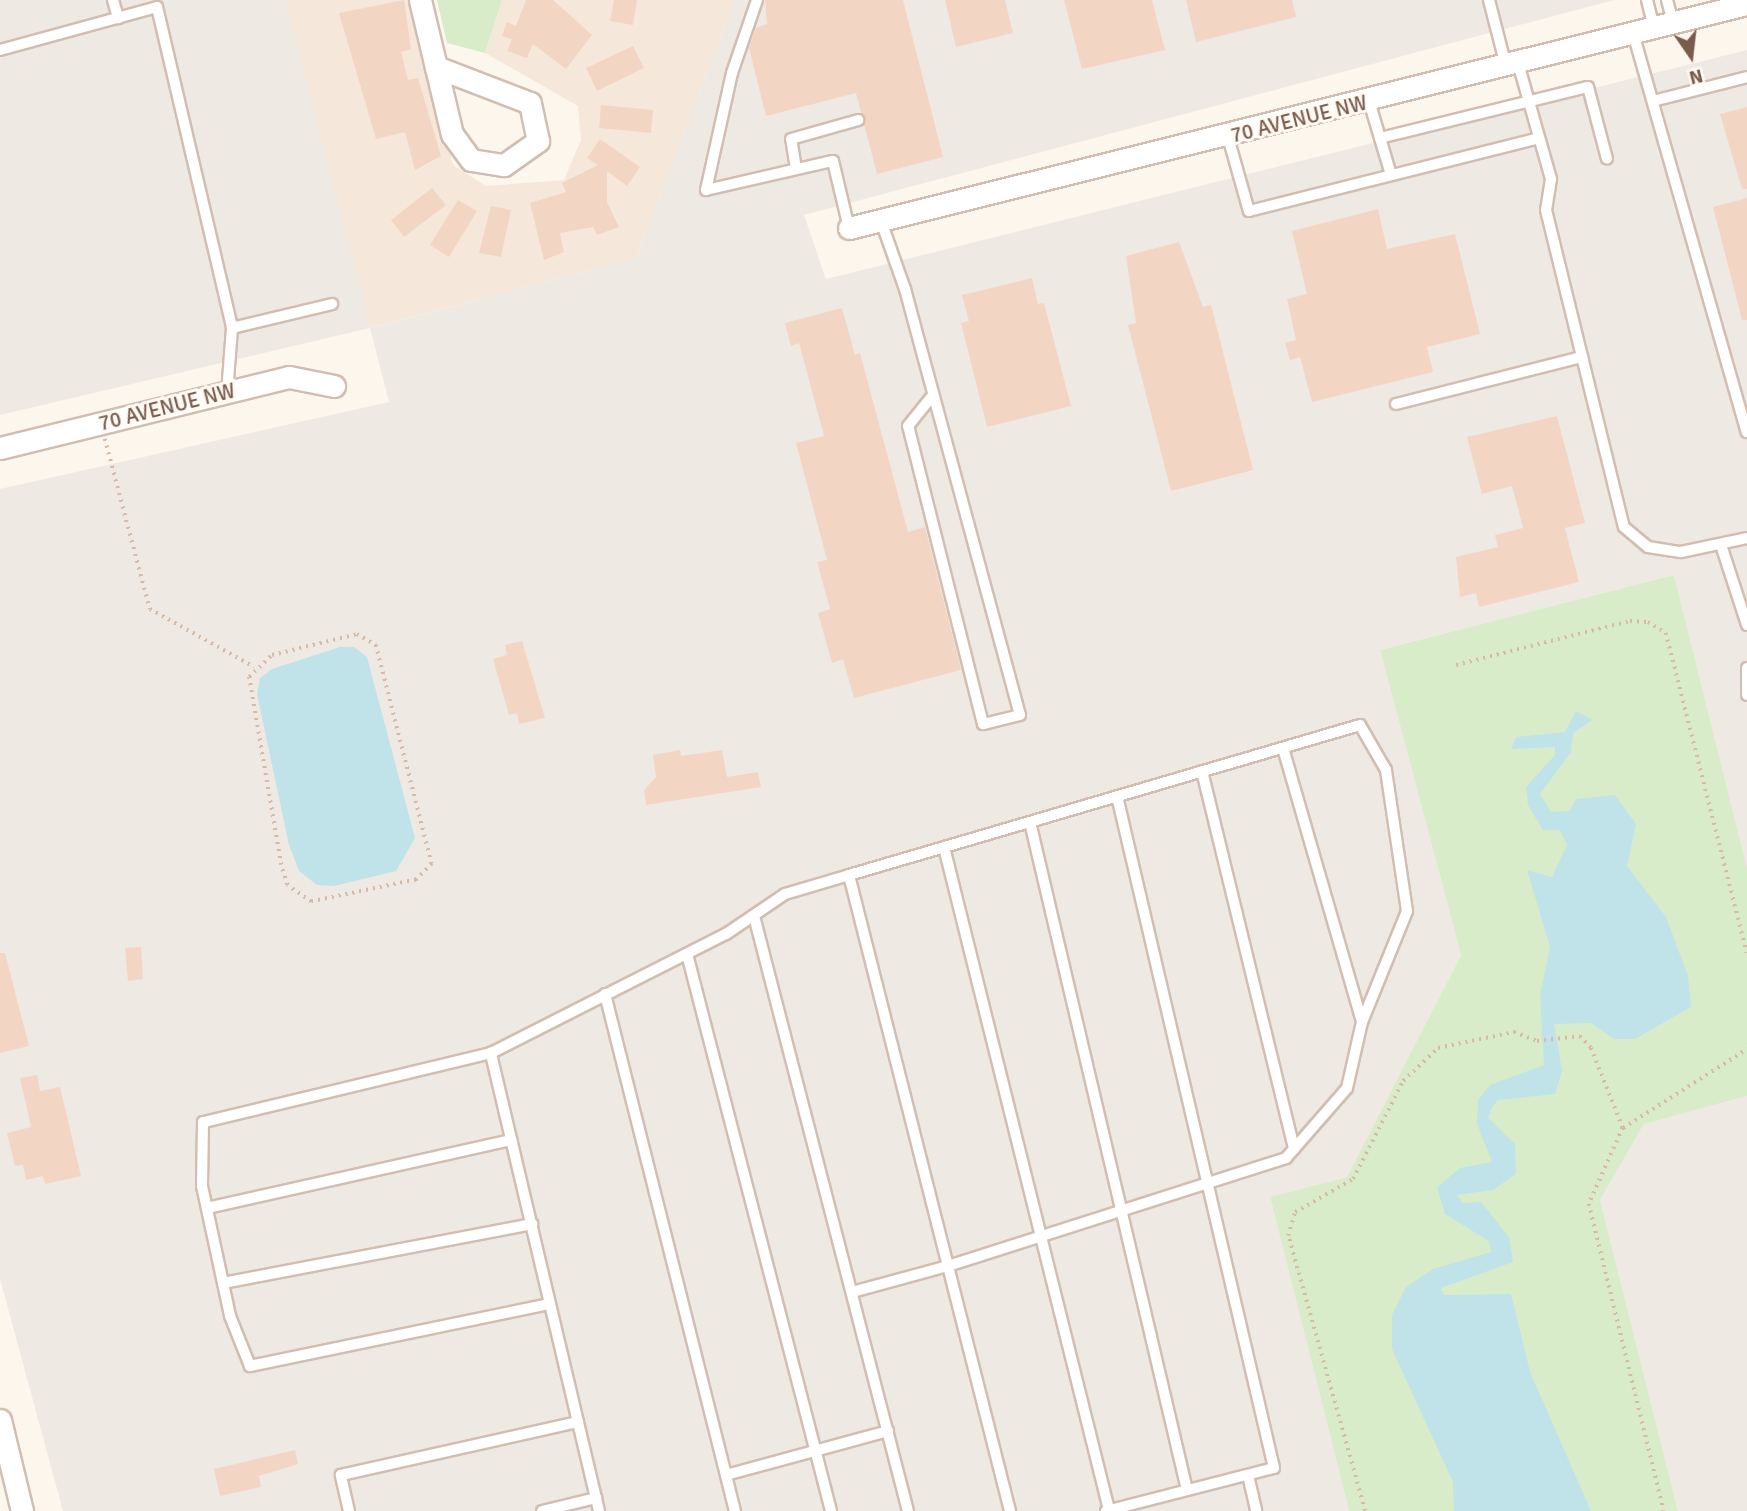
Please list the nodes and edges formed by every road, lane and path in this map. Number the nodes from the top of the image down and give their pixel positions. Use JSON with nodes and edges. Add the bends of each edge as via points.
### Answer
{"nodes":[{"id":1,"x":113,"y":0,"type":"edge"},
{"id":2,"x":420,"y":0,"type":"edge"},
{"id":3,"x":757,"y":0,"type":"edge"},
{"id":4,"x":1491,"y":0,"type":"edge"},
{"id":5,"x":1647,"y":0,"type":"edge"},
{"id":6,"x":1667,"y":0,"type":"edge"},
{"id":7,"x":1747,"y":4,"type":"edge"},
{"id":8,"x":118,"y":18,"type":"junction"},
{"id":9,"x":1653,"y":28,"type":"junction"},
{"id":10,"x":0,"y":50,"type":"edge"},
{"id":11,"x":1512,"y":64,"type":"junction"},
{"id":12,"x":436,"y":67,"type":"junction"},
{"id":13,"x":1747,"y":77,"type":"edge"},
{"id":14,"x":1369,"y":101,"type":"junction"},
{"id":15,"x":1530,"y":101,"type":"junction"},
{"id":16,"x":1653,"y":101,"type":"junction"},
{"id":17,"x":858,"y":120,"type":"dead end"},
{"id":18,"x":1228,"y":137,"type":"junction"},
{"id":19,"x":1380,"y":138,"type":"junction"},
{"id":20,"x":1539,"y":138,"type":"junction"},
{"id":21,"x":1607,"y":159,"type":"dead end"},
{"id":22,"x":796,"y":169,"type":"junction"},
{"id":23,"x":1391,"y":176,"type":"junction"},
{"id":24,"x":881,"y":221,"type":"junction"},
{"id":25,"x":849,"y":228,"type":"joint"},
{"id":26,"x":332,"y":304,"type":"dead end"},
{"id":27,"x":232,"y":328,"type":"junction"},
{"id":28,"x":1582,"y":357,"type":"junction"},
{"id":29,"x":334,"y":386,"type":"dead end"},
{"id":30,"x":227,"y":393,"type":"junction"},
{"id":31,"x":933,"y":395,"type":"junction"},
{"id":32,"x":1395,"y":404,"type":"dead end"},
{"id":33,"x":101,"y":424,"type":"junction"},
{"id":34,"x":1747,"y":432,"type":"edge"},
{"id":35,"x":0,"y":448,"type":"edge"},
{"id":36,"x":1747,"y":538,"type":"edge"},
{"id":37,"x":1722,"y":548,"type":"junction"},
{"id":38,"x":1747,"y":625,"type":"edge"},
{"id":39,"x":1457,"y":665,"type":"dead end"},
{"id":40,"x":254,"y":667,"type":"junction"},
{"id":41,"x":1747,"y":668,"type":"edge"},
{"id":42,"x":1747,"y":695,"type":"edge"},
{"id":43,"x":1283,"y":748,"type":"junction"},
{"id":44,"x":1202,"y":771,"type":"junction"},
{"id":45,"x":1117,"y":796,"type":"junction"},
{"id":46,"x":1030,"y":822,"type":"junction"},
{"id":47,"x":944,"y":847,"type":"junction"},
{"id":48,"x":849,"y":875,"type":"junction"},
{"id":49,"x":754,"y":916,"type":"junction"},
{"id":50,"x":1747,"y":953,"type":"edge"},
{"id":51,"x":687,"y":954,"type":"junction"},
{"id":52,"x":605,"y":994,"type":"junction"},
{"id":53,"x":1362,"y":1022,"type":"junction"},
{"id":54,"x":1747,"y":1049,"type":"edge"},
{"id":55,"x":491,"y":1053,"type":"junction"},
{"id":56,"x":1623,"y":1128,"type":"junction"},
{"id":57,"x":512,"y":1140,"type":"junction"},
{"id":58,"x":1294,"y":1149,"type":"junction"},
{"id":59,"x":1207,"y":1183,"type":"junction"},
{"id":60,"x":207,"y":1208,"type":"junction"},
{"id":61,"x":1118,"y":1211,"type":"junction"},
{"id":62,"x":531,"y":1224,"type":"junction"},
{"id":63,"x":1036,"y":1238,"type":"junction"},
{"id":64,"x":948,"y":1266,"type":"junction"},
{"id":65,"x":223,"y":1283,"type":"junction"},
{"id":66,"x":852,"y":1292,"type":"junction"},
{"id":67,"x":550,"y":1304,"type":"junction"},
{"id":68,"x":0,"y":1420,"type":"edge"},
{"id":69,"x":578,"y":1422,"type":"junction"},
{"id":70,"x":888,"y":1431,"type":"junction"},
{"id":71,"x":815,"y":1450,"type":"junction"},
{"id":72,"x":726,"y":1475,"type":"junction"},
{"id":73,"x":1248,"y":1475,"type":"junction"},
{"id":74,"x":1186,"y":1490,"type":"junction"},
{"id":75,"x":596,"y":1498,"type":"junction"},
{"id":76,"x":23,"y":1511,"type":"edge"},
{"id":77,"x":349,"y":1511,"type":"edge"},
{"id":78,"x":542,"y":1511,"type":"edge"},
{"id":79,"x":599,"y":1511,"type":"edge"},
{"id":80,"x":735,"y":1511,"type":"edge"},
{"id":81,"x":831,"y":1511,"type":"edge"},
{"id":82,"x":908,"y":1511,"type":"edge"},
{"id":83,"x":1010,"y":1511,"type":"edge"},
{"id":84,"x":1107,"y":1511,"type":"edge"},
{"id":85,"x":1256,"y":1511,"type":"edge"},
{"id":86,"x":1365,"y":1511,"type":"edge"},
{"id":87,"x":1664,"y":1511,"type":"edge"}],
"edges":[{"from":1,"to":8,"type":"lane"},
{"from":2,"to":12,"type":"street"},
{"from":3,"to":22,"type":"lane","via":[[732,73],[706,190]]},
{"from":4,"to":11,"type":"lane"},
{"from":5,"to":9,"type":"lane"},
{"from":6,"to":9,"type":"lane"},
{"from":7,"to":9,"type":"street","name":"70 AVENUE NW"},
{"from":8,"to":10,"type":"lane"},
{"from":8,"to":27,"type":"lane","via":[[157,7]]},
{"from":9,"to":11,"type":"street","name":"70 AVENUE NW"},
{"from":9,"to":16,"type":"lane"},
{"from":11,"to":14,"type":"street","name":"70 AVENUE NW"},
{"from":11,"to":15,"type":"lane"},
{"from":12,"to":12,"type":"street","via":[[452,134],[471,160],[504,165],[538,141],[530,103]]},
{"from":13,"to":16,"type":"lane"},
{"from":14,"to":18,"type":"street","name":"70 AVENUE NW"},
{"from":14,"to":19,"type":"lane"},
{"from":15,"to":19,"type":"lane"},
{"from":15,"to":20,"type":"lane"},
{"from":15,"to":21,"type":"lane","via":[[1588,87]]},
{"from":16,"to":34,"type":"lane"},
{"from":17,"to":22,"type":"lane","via":[[791,139]]},
{"from":18,"to":23,"type":"lane","via":[[1250,211]]},
{"from":18,"to":24,"type":"street","name":"70 AVENUE NW"},
{"from":19,"to":23,"type":"lane"},
{"from":20,"to":23,"type":"lane"},
{"from":20,"to":28,"type":"lane","via":[[1551,179],[1546,210]]},
{"from":22,"to":25,"type":"lane","via":[[832,161]]},
{"from":24,"to":25,"type":"street","name":"70 AVENUE NW"},
{"from":24,"to":31,"type":"lane"},
{"from":26,"to":27,"type":"lane"},
{"from":27,"to":30,"type":"lane"},
{"from":28,"to":32,"type":"lane"},
{"from":28,"to":37,"type":"lane","via":[[1624,527],[1648,547],[1681,552]]},
{"from":29,"to":30,"type":"street","name":"70 AVENUE NW","via":[[289,377]]},
{"from":30,"to":33,"type":"street","name":"70 AVENUE NW"},
{"from":31,"to":31,"type":"lane","via":[[908,426],[983,724],[1020,715]]},
{"from":33,"to":35,"type":"street","name":"70 AVENUE NW"},
{"from":33,"to":40,"type":"path","via":[[150,609]]},
{"from":36,"to":37,"type":"lane"},
{"from":37,"to":38,"type":"lane"},
{"from":39,"to":50,"type":"path","via":[[1630,621],[1648,622],[1666,633]]},
{"from":40,"to":40,"type":"path","via":[[272,655],[357,634],[370,638],[408,756],[430,848],[429,873],[334,898],[297,898],[281,865],[249,692]]},
{"from":41,"to":42,"type":"lane"},
{"from":43,"to":44,"type":"lane"},
{"from":43,"to":53,"type":"lane"},
{"from":43,"to":53,"type":"lane","via":[[1360,725],[1386,770],[1407,911]]},
{"from":44,"to":45,"type":"lane"},
{"from":44,"to":58,"type":"lane"},
{"from":45,"to":46,"type":"lane"},
{"from":45,"to":59,"type":"lane"},
{"from":46,"to":47,"type":"lane"},
{"from":46,"to":61,"type":"lane"},
{"from":47,"to":48,"type":"lane"},
{"from":47,"to":63,"type":"lane"},
{"from":48,"to":49,"type":"lane","via":[[785,894]]},
{"from":48,"to":64,"type":"lane"},
{"from":49,"to":51,"type":"lane"},
{"from":49,"to":66,"type":"lane"},
{"from":51,"to":52,"type":"lane"},
{"from":51,"to":71,"type":"lane"},
{"from":52,"to":55,"type":"lane"},
{"from":52,"to":72,"type":"lane"},
{"from":53,"to":58,"type":"lane","via":[[1347,1088]]},
{"from":54,"to":56,"type":"path"},
{"from":55,"to":57,"type":"lane"},
{"from":55,"to":60,"type":"lane","via":[[203,1122]]},
{"from":56,"to":86,"type":"path","via":[[1591,1048],[1565,1033],[1536,1041],[1493,1033],[1438,1048],[1403,1081],[1353,1179],[1295,1212],[1288,1236]]},
{"from":56,"to":87,"type":"path","via":[[1589,1204]]},
{"from":57,"to":60,"type":"lane"},
{"from":57,"to":62,"type":"lane"},
{"from":58,"to":59,"type":"lane","via":[[1286,1158]]},
{"from":59,"to":61,"type":"lane"},
{"from":59,"to":73,"type":"lane","via":[[1273,1468]]},
{"from":60,"to":65,"type":"lane"},
{"from":61,"to":63,"type":"lane"},
{"from":61,"to":74,"type":"lane"},
{"from":62,"to":65,"type":"lane"},
{"from":62,"to":67,"type":"lane"},
{"from":63,"to":64,"type":"lane"},
{"from":63,"to":84,"type":"lane"},
{"from":64,"to":66,"type":"lane"},
{"from":64,"to":83,"type":"lane"},
{"from":65,"to":67,"type":"lane","via":[[250,1366]]},
{"from":66,"to":70,"type":"lane"},
{"from":67,"to":69,"type":"lane"},
{"from":68,"to":76,"type":"street"},
{"from":69,"to":75,"type":"lane"},
{"from":69,"to":77,"type":"lane","via":[[341,1475]]},
{"from":70,"to":71,"type":"lane"},
{"from":70,"to":82,"type":"lane"},
{"from":71,"to":72,"type":"lane"},
{"from":71,"to":81,"type":"lane"},
{"from":72,"to":80,"type":"lane"},
{"from":73,"to":74,"type":"lane"},
{"from":73,"to":85,"type":"lane"},
{"from":74,"to":84,"type":"lane"},
{"from":75,"to":78,"type":"lane"},
{"from":75,"to":79,"type":"lane"}]}
